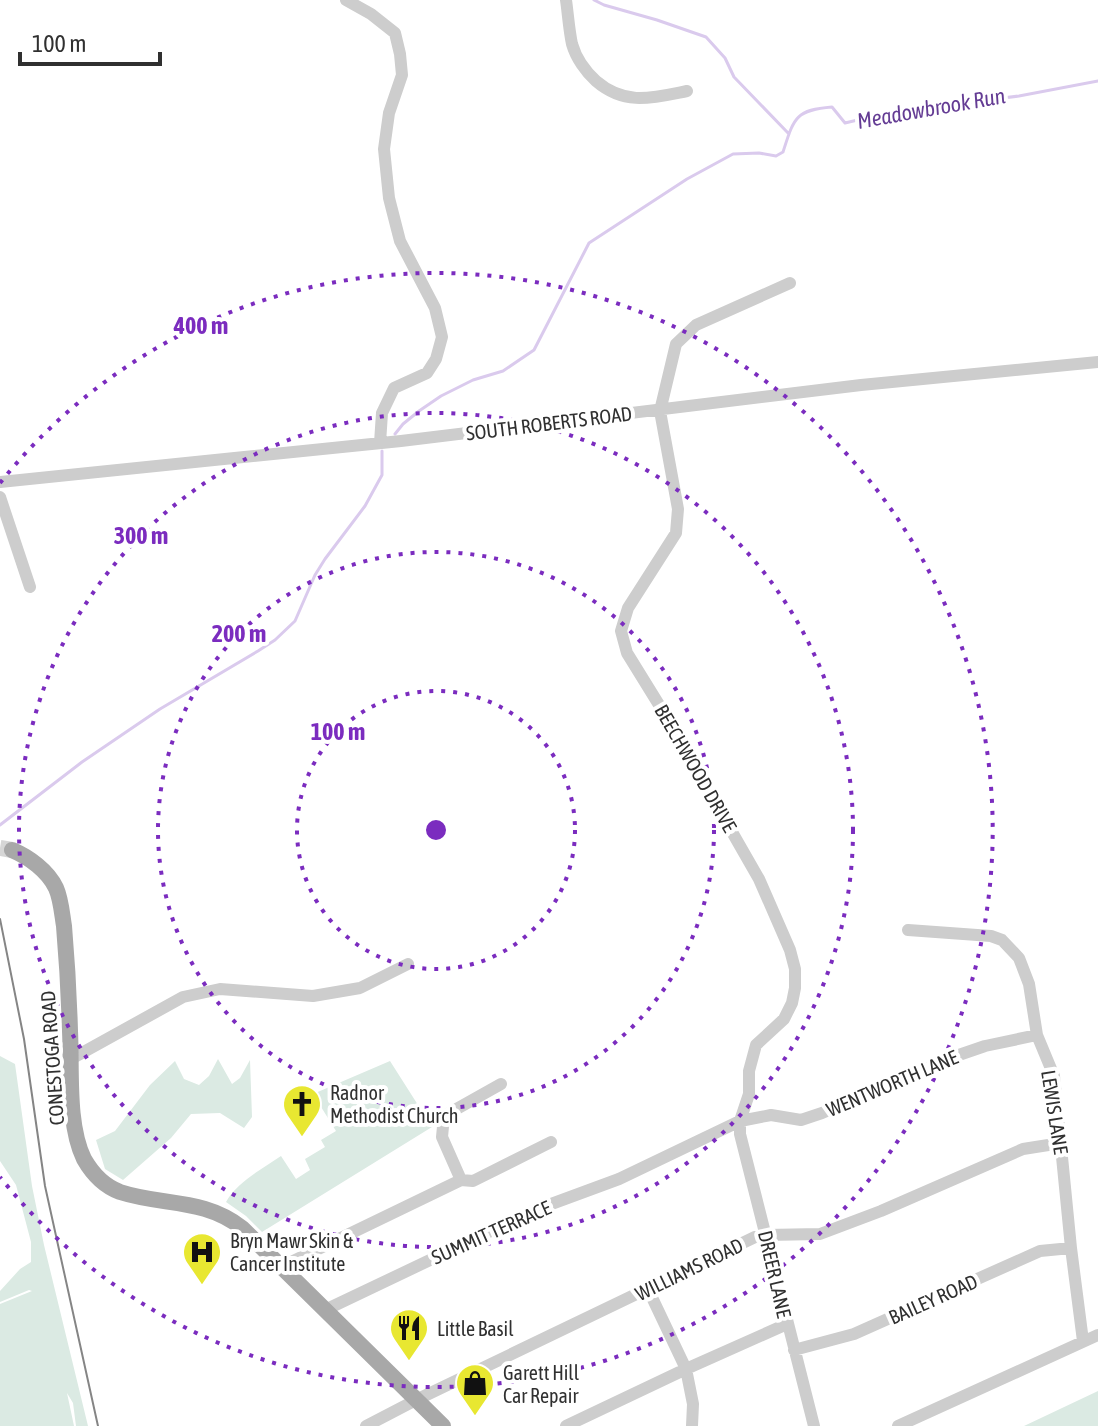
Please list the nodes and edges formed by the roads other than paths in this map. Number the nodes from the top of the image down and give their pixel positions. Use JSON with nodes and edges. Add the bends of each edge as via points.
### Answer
{"nodes":[{"id":1,"x":346,"y":0,"type":"edge"},
{"id":2,"x":566,"y":0,"type":"edge"},
{"id":3,"x":687,"y":91,"type":"dead end"},
{"id":4,"x":790,"y":283,"type":"dead end"},
{"id":5,"x":1098,"y":362,"type":"edge"},
{"id":6,"x":660,"y":411,"type":"junction"},
{"id":7,"x":380,"y":443,"type":"junction"},
{"id":8,"x":0,"y":482,"type":"edge"},
{"id":9,"x":0,"y":497,"type":"edge"},
{"id":10,"x":30,"y":587,"type":"dead end"},
{"id":11,"x":12,"y":850,"type":"tunnel mouth"},
{"id":12,"x":908,"y":930,"type":"dead end"},
{"id":13,"x":408,"y":964,"type":"dead end"},
{"id":14,"x":1037,"y":1035,"type":"junction"},
{"id":15,"x":71,"y":1059,"type":"junction"},
{"id":16,"x":501,"y":1084,"type":"dead end"},
{"id":17,"x":740,"y":1121,"type":"junction"},
{"id":18,"x":551,"y":1142,"type":"dead end"},
{"id":19,"x":1061,"y":1143,"type":"junction"},
{"id":20,"x":660,"y":1160,"type":"joint"},
{"id":21,"x":461,"y":1180,"type":"junction"},
{"id":22,"x":766,"y":1235,"type":"junction"},
{"id":23,"x":1071,"y":1248,"type":"junction"},
{"id":24,"x":281,"y":1267,"type":"junction"},
{"id":25,"x":648,"y":1289,"type":"junction"},
{"id":26,"x":325,"y":1310,"type":"junction"},
{"id":27,"x":787,"y":1324,"type":"junction"},
{"id":28,"x":1098,"y":1335,"type":"edge"},
{"id":29,"x":1083,"y":1341,"type":"junction"},
{"id":30,"x":794,"y":1350,"type":"junction"},
{"id":31,"x":686,"y":1369,"type":"junction"},
{"id":32,"x":416,"y":1400,"type":"junction"},
{"id":33,"x":366,"y":1426,"type":"edge"},
{"id":34,"x":443,"y":1426,"type":"edge"},
{"id":35,"x":566,"y":1426,"type":"edge"},
{"id":36,"x":692,"y":1426,"type":"edge"},
{"id":37,"x":814,"y":1426,"type":"edge"},
{"id":38,"x":898,"y":1426,"type":"edge"}],
"edges":[{"from":1,"to":7,"type":"street","via":[[395,33],[402,75],[384,149],[389,198],[400,241],[435,308],[442,337],[427,373],[394,388],[382,413]]},
{"from":2,"to":3,"type":"street","via":[[573,46],[587,73],[606,90],[626,98]]},
{"from":4,"to":6,"type":"street","via":[[696,325],[676,344]]},
{"from":5,"to":6,"type":"street","name":"SOUTH ROBERTS ROAD"},
{"from":6,"to":7,"type":"street","name":"SOUTH ROBERTS ROAD"},
{"from":6,"to":17,"type":"street","name":"BEECHWOOD DRIVE","via":[[678,509],[676,533],[628,608],[621,631],[627,653],[759,879],[795,969],[792,1003],[784,1019],[756,1045]]},
{"from":7,"to":8,"type":"street","name":"SOUTH ROBERTS ROAD"},
{"from":9,"to":10,"type":"street"},
{"from":11,"to":15,"type":"main road","name":"CONESTOGA ROAD","via":[[56,887],[64,926]]},
{"from":12,"to":14,"type":"street","name":"LEWIS LANE","via":[[1002,940],[1019,958],[1029,984]]},
{"from":13,"to":15,"type":"street","via":[[360,988],[313,996],[220,989],[183,997]]},
{"from":14,"to":17,"type":"street","name":"WENTWORTH LANE","via":[[974,1049],[801,1120],[771,1115]]},
{"from":14,"to":19,"type":"street","name":"LEWIS LANE","via":[[1054,1076]]},
{"from":15,"to":24,"type":"main road","name":"CONESTOGA ROAD","via":[[79,1143],[101,1181],[118,1191],[195,1205],[230,1218]]},
{"from":16,"to":21,"type":"street","via":[[444,1116],[442,1137]]},
{"from":17,"to":20,"type":"street","name":"WENTWORTH LANE"},
{"from":17,"to":22,"type":"street","name":"DREER LANE"},
{"from":18,"to":21,"type":"street","via":[[473,1181]]},
{"from":19,"to":22,"type":"street","name":"WILLIAMS ROAD","via":[[1023,1149],[820,1234]]},
{"from":19,"to":23,"type":"street","name":"LEWIS LANE"},
{"from":20,"to":26,"type":"street","name":"SUMMIT TERRACE","via":[[535,1210]]},
{"from":21,"to":24,"type":"street"},
{"from":22,"to":25,"type":"street","name":"WILLIAMS ROAD"},
{"from":22,"to":27,"type":"street","name":"DREER LANE"},
{"from":23,"to":29,"type":"street","name":"LEWIS LANE"},
{"from":23,"to":30,"type":"street","name":"BAILEY ROAD","via":[[1040,1251],[854,1334]]},
{"from":24,"to":26,"type":"main road","name":"CONESTOGA ROAD"},
{"from":25,"to":31,"type":"street"},
{"from":25,"to":32,"type":"street","name":"WILLIAMS ROAD"},
{"from":26,"to":32,"type":"main road","name":"CONESTOGA ROAD"},
{"from":27,"to":30,"type":"street","name":"DREER LANE"},
{"from":27,"to":31,"type":"street"},
{"from":28,"to":29,"type":"street"},
{"from":29,"to":38,"type":"street"},
{"from":30,"to":37,"type":"street","name":"DREER LANE"},
{"from":31,"to":35,"type":"street"},
{"from":31,"to":36,"type":"street"},
{"from":32,"to":33,"type":"street","name":"WILLIAMS ROAD"},
{"from":32,"to":34,"type":"main road","name":"CONESTOGA ROAD"}]}
